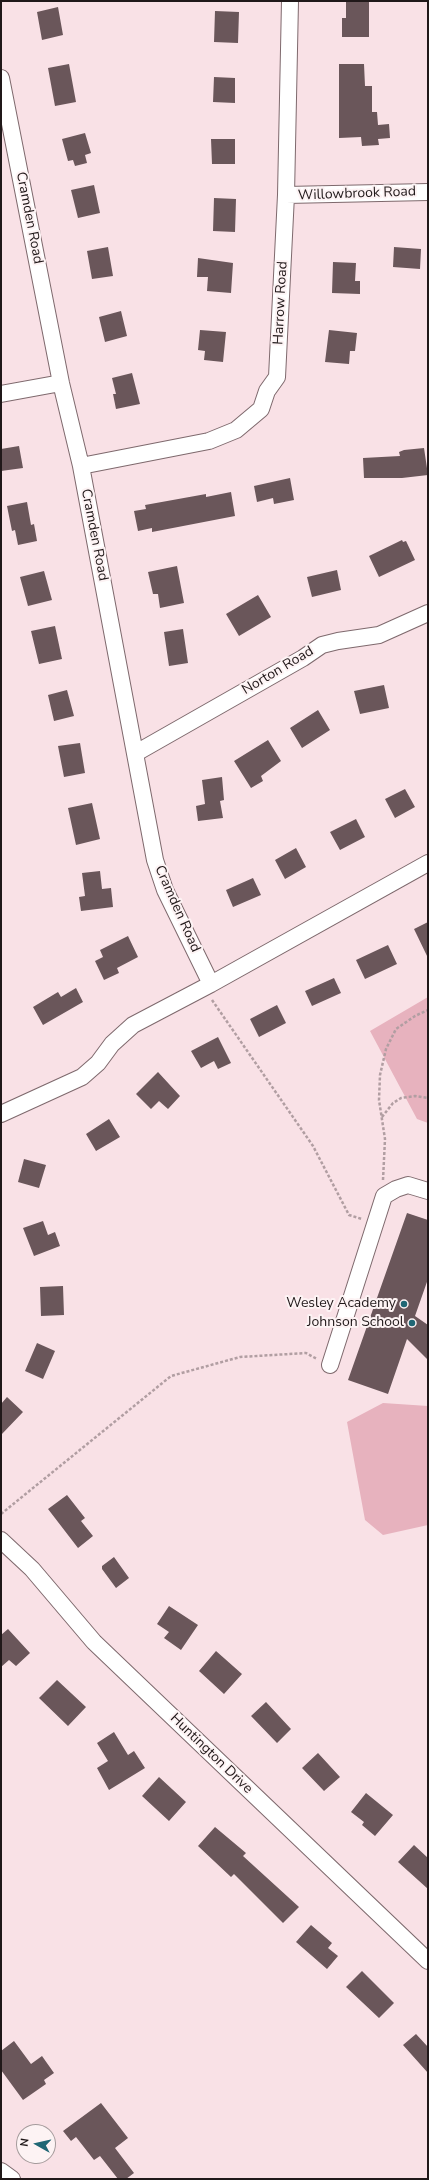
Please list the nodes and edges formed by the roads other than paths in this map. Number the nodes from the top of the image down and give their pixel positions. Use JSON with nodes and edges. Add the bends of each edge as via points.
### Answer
{"nodes":[{"id":1,"x":290,"y":1,"type":"edge"},
{"id":2,"x":1,"y":78,"type":"edge"},
{"id":3,"x":428,"y":192,"type":"edge"},
{"id":4,"x":286,"y":195,"type":"junction"},
{"id":5,"x":61,"y":383,"type":"junction"},
{"id":6,"x":1,"y":394,"type":"edge"},
{"id":7,"x":81,"y":466,"type":"junction"},
{"id":8,"x":428,"y":613,"type":"edge"},
{"id":9,"x":136,"y":753,"type":"junction"},
{"id":10,"x":428,"y":863,"type":"edge"},
{"id":11,"x":207,"y":986,"type":"junction"},
{"id":12,"x":1,"y":1114,"type":"edge"},
{"id":13,"x":428,"y":1190,"type":"edge"},
{"id":14,"x":330,"y":1365,"type":"road end"},
{"id":15,"x":1,"y":1540,"type":"edge"},
{"id":16,"x":428,"y":1961,"type":"edge"},
{"id":17,"x":1,"y":2171,"type":"edge"},
{"id":18,"x":12,"y":2179,"type":"edge"}],
"edges":[{"from":1,"to":4,"type":"street","name":"Harrow Road"},
{"from":2,"to":5,"type":"street","name":"Cramden Road"},
{"from":3,"to":4,"type":"street","name":"Willowbrook Road"},
{"from":4,"to":7,"type":"street","name":"Harrow Road","via":[[277,377],[267,391],[261,410],[236,430],[209,441]]},
{"from":5,"to":6,"type":"street"},
{"from":5,"to":7,"type":"street","name":"Cramden Road"},
{"from":7,"to":9,"type":"street","name":"Cramden Road"},
{"from":8,"to":9,"type":"street","name":"Norton Road","via":[[379,636],[322,645]]},
{"from":9,"to":11,"type":"street","name":"Cramden Road","via":[[155,860],[165,890]]},
{"from":10,"to":11,"type":"street"},
{"from":11,"to":12,"type":"street","via":[[133,1025],[82,1077]]},
{"from":13,"to":14,"type":"street","via":[[408,1184],[384,1196]]},
{"from":15,"to":16,"type":"street","name":"Huntington Drive","via":[[32,1569],[94,1642]]},
{"from":17,"to":18,"type":"street"}]}
